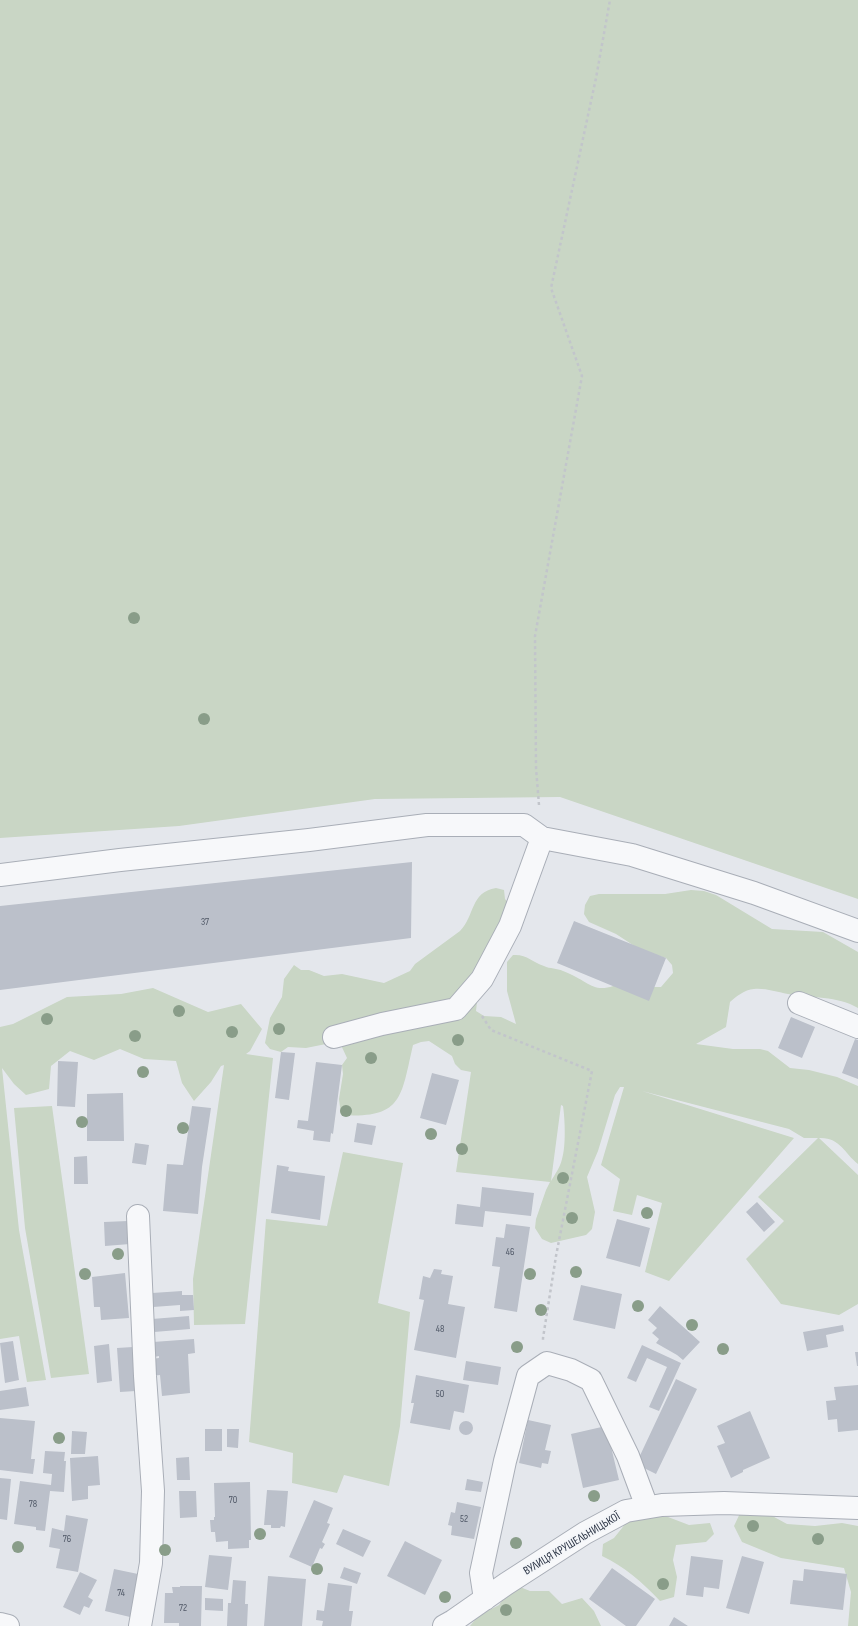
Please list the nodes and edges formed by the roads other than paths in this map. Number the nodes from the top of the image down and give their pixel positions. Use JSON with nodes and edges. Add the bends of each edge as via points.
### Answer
{"nodes":[{"id":1,"x":542,"y":838,"type":"junction"},
{"id":2,"x":0,"y":875,"type":"edge"},
{"id":3,"x":858,"y":931,"type":"edge"},
{"id":4,"x":799,"y":1003,"type":"dead end"},
{"id":5,"x":858,"y":1027,"type":"edge"},
{"id":6,"x":334,"y":1037,"type":"dead end"},
{"id":7,"x":138,"y":1216,"type":"dead end"},
{"id":8,"x":647,"y":1507,"type":"junction"},
{"id":9,"x":858,"y":1508,"type":"edge"},
{"id":10,"x":485,"y":1599,"type":"junction"},
{"id":11,"x":0,"y":1624,"type":"edge"},
{"id":12,"x":8,"y":1626,"type":"edge"},
{"id":13,"x":140,"y":1626,"type":"edge"},
{"id":14,"x":444,"y":1626,"type":"edge"}],
"edges":[{"from":1,"to":2,"type":"street","via":[[524,825],[428,825]]},
{"from":1,"to":3,"type":"street","via":[[632,854],[754,893]]},
{"from":1,"to":6,"type":"street","via":[[510,926],[482,980],[456,1009]]},
{"from":4,"to":5,"type":"street"},
{"from":7,"to":13,"type":"street","via":[[153,1490],[151,1563]]},
{"from":8,"to":9,"type":"street","name":"ВУЛИЦЯ КРУШЕЛЬНИЦЬКОЇ","via":[[724,1502]]},
{"from":8,"to":10,"type":"street","name":"ВУЛИЦЯ КРУШЕЛЬНИЦЬКОЇ","via":[[626,1511],[585,1533]]},
{"from":8,"to":10,"type":"street","via":[[628,1456],[591,1380],[571,1370],[547,1364],[528,1376],[505,1461],[481,1573]]},
{"from":10,"to":14,"type":"street","name":"ВУЛИЦЯ КРУШЕЛЬНИЦЬКОЇ"},
{"from":11,"to":12,"type":"street"}]}
